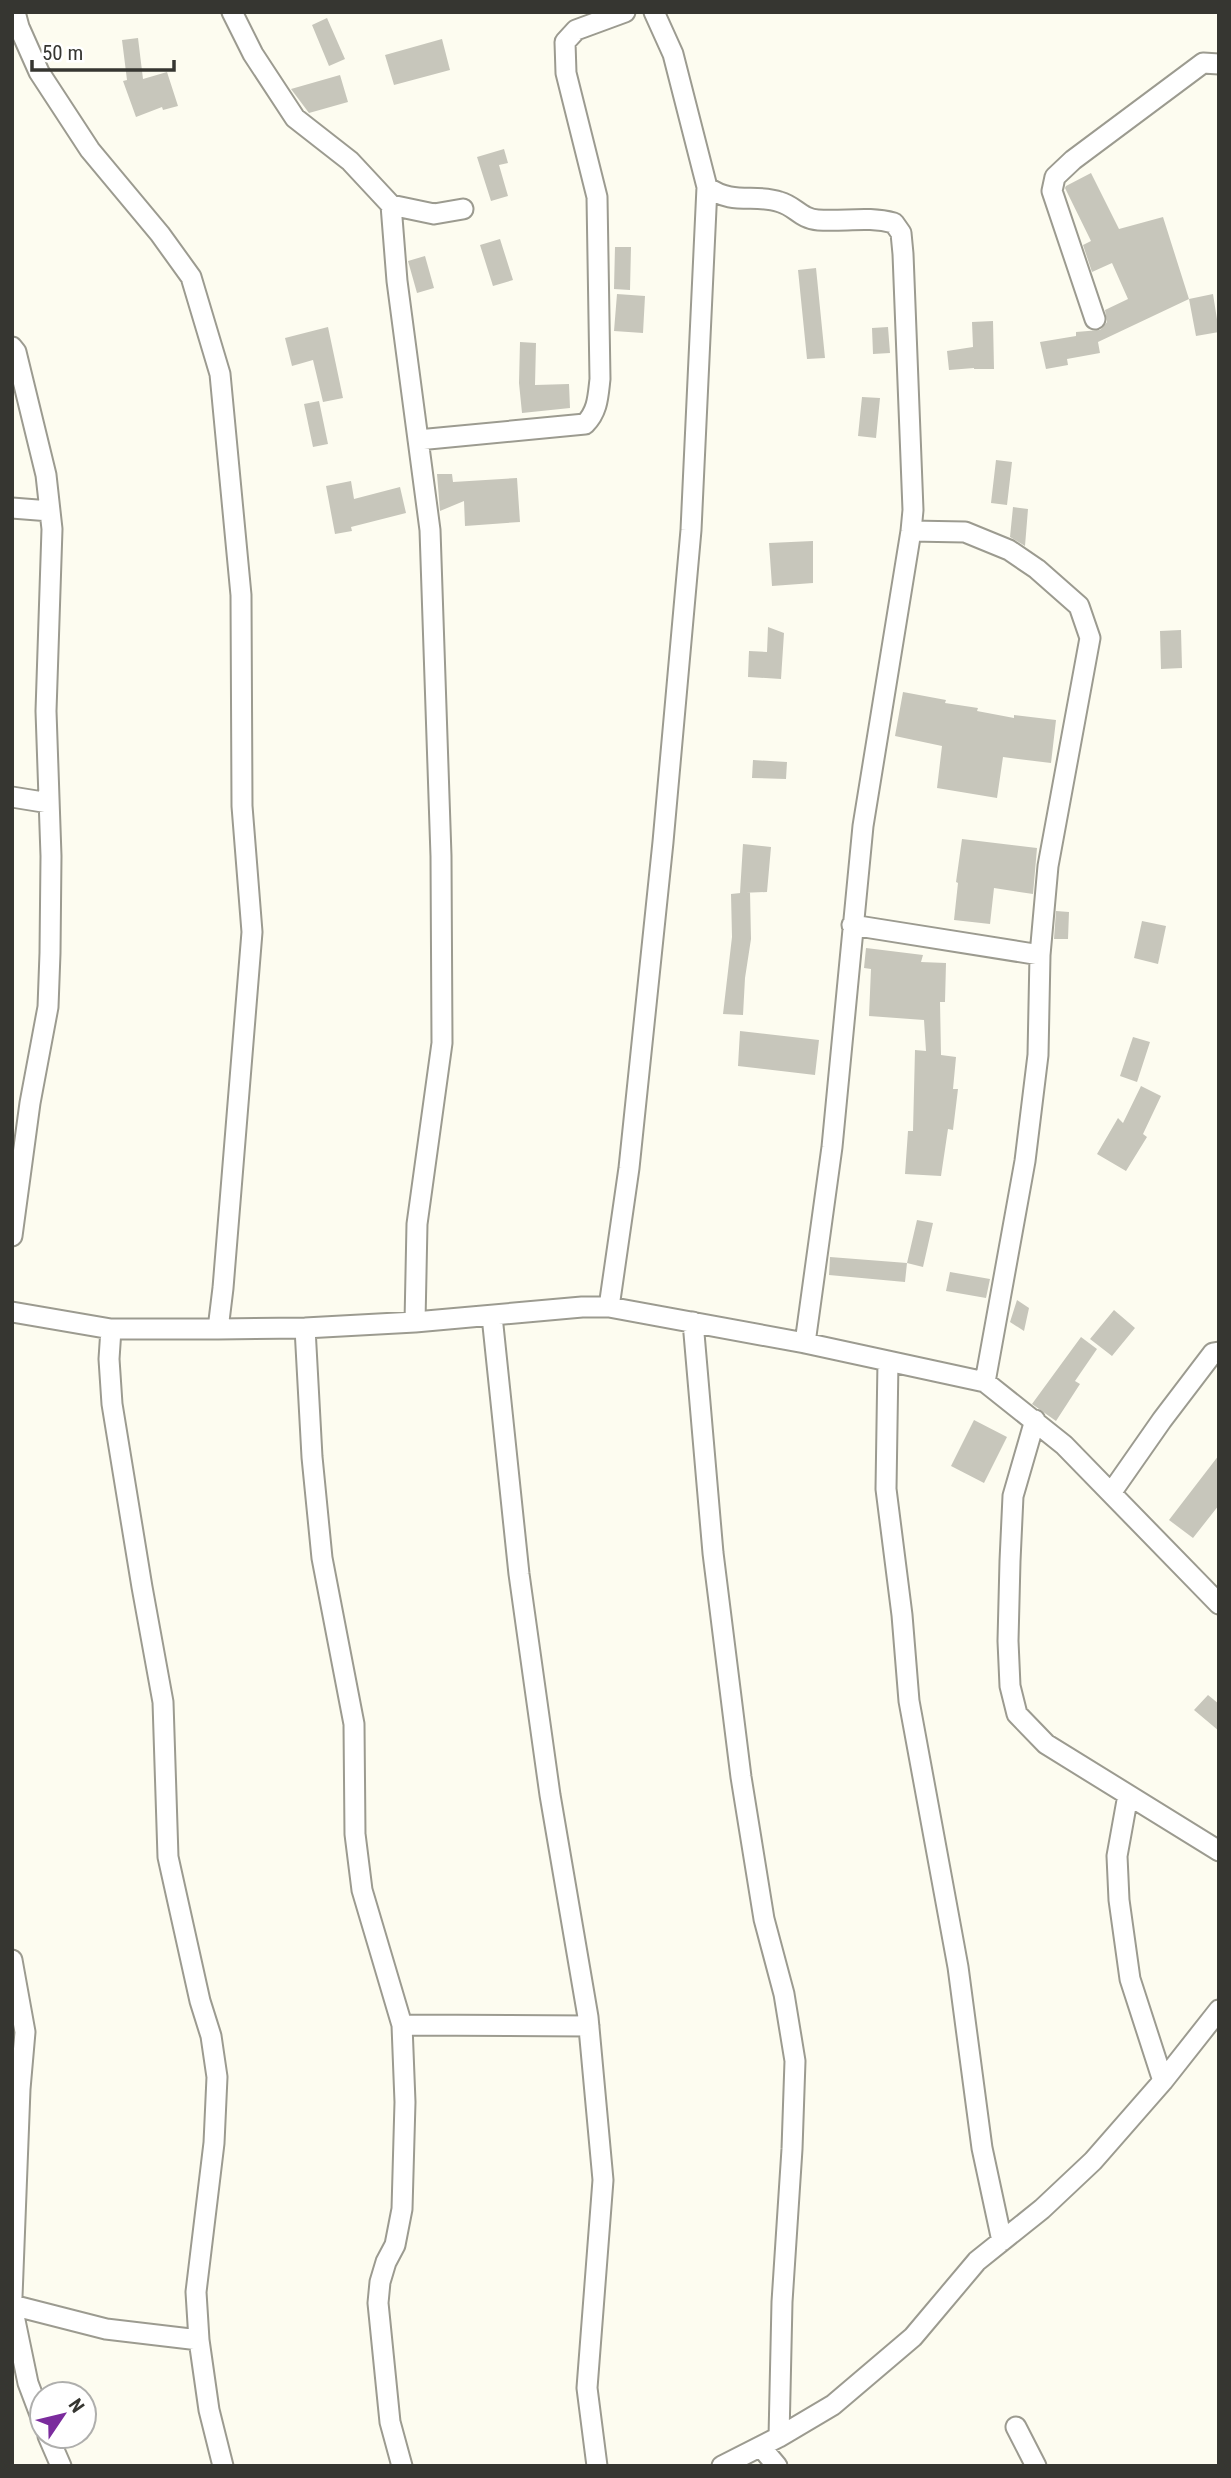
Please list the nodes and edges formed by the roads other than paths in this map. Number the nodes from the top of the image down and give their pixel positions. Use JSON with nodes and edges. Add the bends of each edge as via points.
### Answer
{"nodes":[{"id":1,"x":15,"y":12,"type":"edge"},
{"id":2,"x":232,"y":12,"type":"edge"},
{"id":3,"x":625,"y":12,"type":"edge"},
{"id":4,"x":654,"y":12,"type":"edge"},
{"id":5,"x":1219,"y":64,"type":"edge"},
{"id":6,"x":707,"y":187,"type":"junction"},
{"id":7,"x":391,"y":205,"type":"junction"},
{"id":8,"x":463,"y":209,"type":"dead end"},
{"id":9,"x":1095,"y":319,"type":"dead end"},
{"id":10,"x":12,"y":347,"type":"edge"},
{"id":11,"x":418,"y":440,"type":"junction"},
{"id":12,"x":12,"y":508,"type":"edge"},
{"id":13,"x":50,"y":511,"type":"junction"},
{"id":14,"x":911,"y":531,"type":"junction"},
{"id":15,"x":12,"y":797,"type":"edge"},
{"id":16,"x":49,"y":803,"type":"junction"},
{"id":17,"x":852,"y":925,"type":"junction"},
{"id":18,"x":1040,"y":955,"type":"junction"},
{"id":19,"x":12,"y":1236,"type":"edge"},
{"id":20,"x":609,"y":1307,"type":"junction"},
{"id":21,"x":12,"y":1312,"type":"edge"},
{"id":22,"x":492,"y":1316,"type":"junction"},
{"id":23,"x":415,"y":1322,"type":"junction"},
{"id":24,"x":693,"y":1322,"type":"junction"},
{"id":25,"x":305,"y":1328,"type":"junction"},
{"id":26,"x":111,"y":1329,"type":"junction"},
{"id":27,"x":218,"y":1329,"type":"junction"},
{"id":28,"x":805,"y":1343,"type":"junction"},
{"id":29,"x":1219,"y":1352,"type":"edge"},
{"id":30,"x":888,"y":1361,"type":"junction"},
{"id":31,"x":985,"y":1382,"type":"junction"},
{"id":32,"x":1034,"y":1420,"type":"junction"},
{"id":33,"x":1111,"y":1493,"type":"junction"},
{"id":34,"x":1219,"y":1604,"type":"edge"},
{"id":35,"x":1128,"y":1795,"type":"junction"},
{"id":36,"x":1219,"y":1851,"type":"edge"},
{"id":37,"x":12,"y":1960,"type":"edge"},
{"id":38,"x":1219,"y":2010,"type":"edge"},
{"id":39,"x":402,"y":2025,"type":"junction"},
{"id":40,"x":589,"y":2026,"type":"junction"},
{"id":41,"x":1163,"y":2081,"type":"junction"},
{"id":42,"x":1002,"y":2241,"type":"junction"},
{"id":43,"x":12,"y":2297,"type":"edge"},
{"id":44,"x":12,"y":2305,"type":"edge"},
{"id":45,"x":199,"y":2340,"type":"junction"},
{"id":46,"x":28,"y":2383,"type":"edge"},
{"id":47,"x":1016,"y":2427,"type":"dead end"},
{"id":48,"x":770,"y":2442,"type":"junction"},
{"id":49,"x":223,"y":2466,"type":"edge"},
{"id":50,"x":402,"y":2466,"type":"edge"},
{"id":51,"x":597,"y":2466,"type":"edge"},
{"id":52,"x":722,"y":2466,"type":"edge"},
{"id":53,"x":777,"y":2466,"type":"edge"},
{"id":54,"x":1036,"y":2466,"type":"edge"}],
"edges":[{"from":1,"to":27,"type":"street","via":[[39,72],[90,150],[191,277],[220,374],[241,595],[242,806],[252,932]]},
{"from":2,"to":7,"type":"street","via":[[295,118],[350,161]]},
{"from":3,"to":11,"type":"street","via":[[576,30],[565,42],[566,73],[597,197],[600,379],[593,416],[585,424]]},
{"from":4,"to":6,"type":"street","via":[[673,54]]},
{"from":5,"to":9,"type":"street","via":[[1203,63],[1055,177],[1052,191]]},
{"from":6,"to":14,"type":"street","via":[[720,196],[776,200],[806,219],[894,222],[901,233]]},
{"from":6,"to":20,"type":"street","via":[[691,530],[629,1168]]},
{"from":7,"to":8,"type":"street","via":[[434,214]]},
{"from":7,"to":11,"type":"street"},
{"from":10,"to":13,"type":"street","via":[[34,418]]},
{"from":11,"to":23,"type":"street","via":[[430,530],[442,1043],[417,1224]]},
{"from":12,"to":13,"type":"street"},
{"from":13,"to":16,"type":"street"},
{"from":14,"to":17,"type":"street","via":[[863,826]]},
{"from":14,"to":18,"type":"street","via":[[965,532],[1009,550],[1079,606],[1090,638],[1048,866]]},
{"from":15,"to":16,"type":"street"},
{"from":16,"to":19,"type":"street","via":[[48,1007]]},
{"from":17,"to":18,"type":"street"},
{"from":17,"to":28,"type":"street","via":[[832,1147]]},
{"from":18,"to":31,"type":"street","via":[[1038,1055],[1025,1161]]},
{"from":20,"to":22,"type":"street"},
{"from":20,"to":24,"type":"street"},
{"from":21,"to":26,"type":"street"},
{"from":22,"to":23,"type":"street"},
{"from":22,"to":40,"type":"street","via":[[534,1685]]},
{"from":23,"to":25,"type":"street"},
{"from":24,"to":28,"type":"street"},
{"from":24,"to":48,"type":"street","via":[[713,1553],[741,1777],[794,2061],[792,2149]]},
{"from":25,"to":27,"type":"street"},
{"from":25,"to":39,"type":"street","via":[[322,1558],[354,1724],[355,1834],[362,1890]]},
{"from":26,"to":27,"type":"street"},
{"from":26,"to":45,"type":"street","via":[[113,1405],[163,1702],[168,1857],[217,2077],[215,2143],[196,2292]]},
{"from":28,"to":30,"type":"street"},
{"from":29,"to":33,"type":"street","via":[[1213,1353],[1161,1420]]},
{"from":30,"to":31,"type":"street"},
{"from":30,"to":42,"type":"street","via":[[886,1489],[909,1701],[958,1967],[982,2148]]},
{"from":31,"to":32,"type":"street"},
{"from":32,"to":33,"type":"street"},
{"from":32,"to":35,"type":"street","via":[[1013,1496],[1008,1641],[1010,1686],[1017,1714],[1046,1744]]},
{"from":33,"to":34,"type":"street"},
{"from":35,"to":36,"type":"street"},
{"from":35,"to":41,"type":"street","via":[[1117,1856],[1119,1900],[1130,1979]]},
{"from":37,"to":43,"type":"street","via":[[25,2032]]},
{"from":38,"to":41,"type":"street"},
{"from":39,"to":40,"type":"street"},
{"from":39,"to":50,"type":"street","via":[[402,2209],[378,2304],[390,2422]]},
{"from":40,"to":51,"type":"street","via":[[603,2180],[587,2388]]},
{"from":41,"to":42,"type":"street","via":[[1093,2161]]},
{"from":42,"to":48,"type":"street","via":[[977,2262],[913,2337],[833,2405]]},
{"from":44,"to":45,"type":"street","via":[[106,2329]]},
{"from":44,"to":46,"type":"street"},
{"from":45,"to":49,"type":"street"},
{"from":47,"to":54,"type":"street"},
{"from":48,"to":52,"type":"street"},
{"from":48,"to":53,"type":"street"}]}
